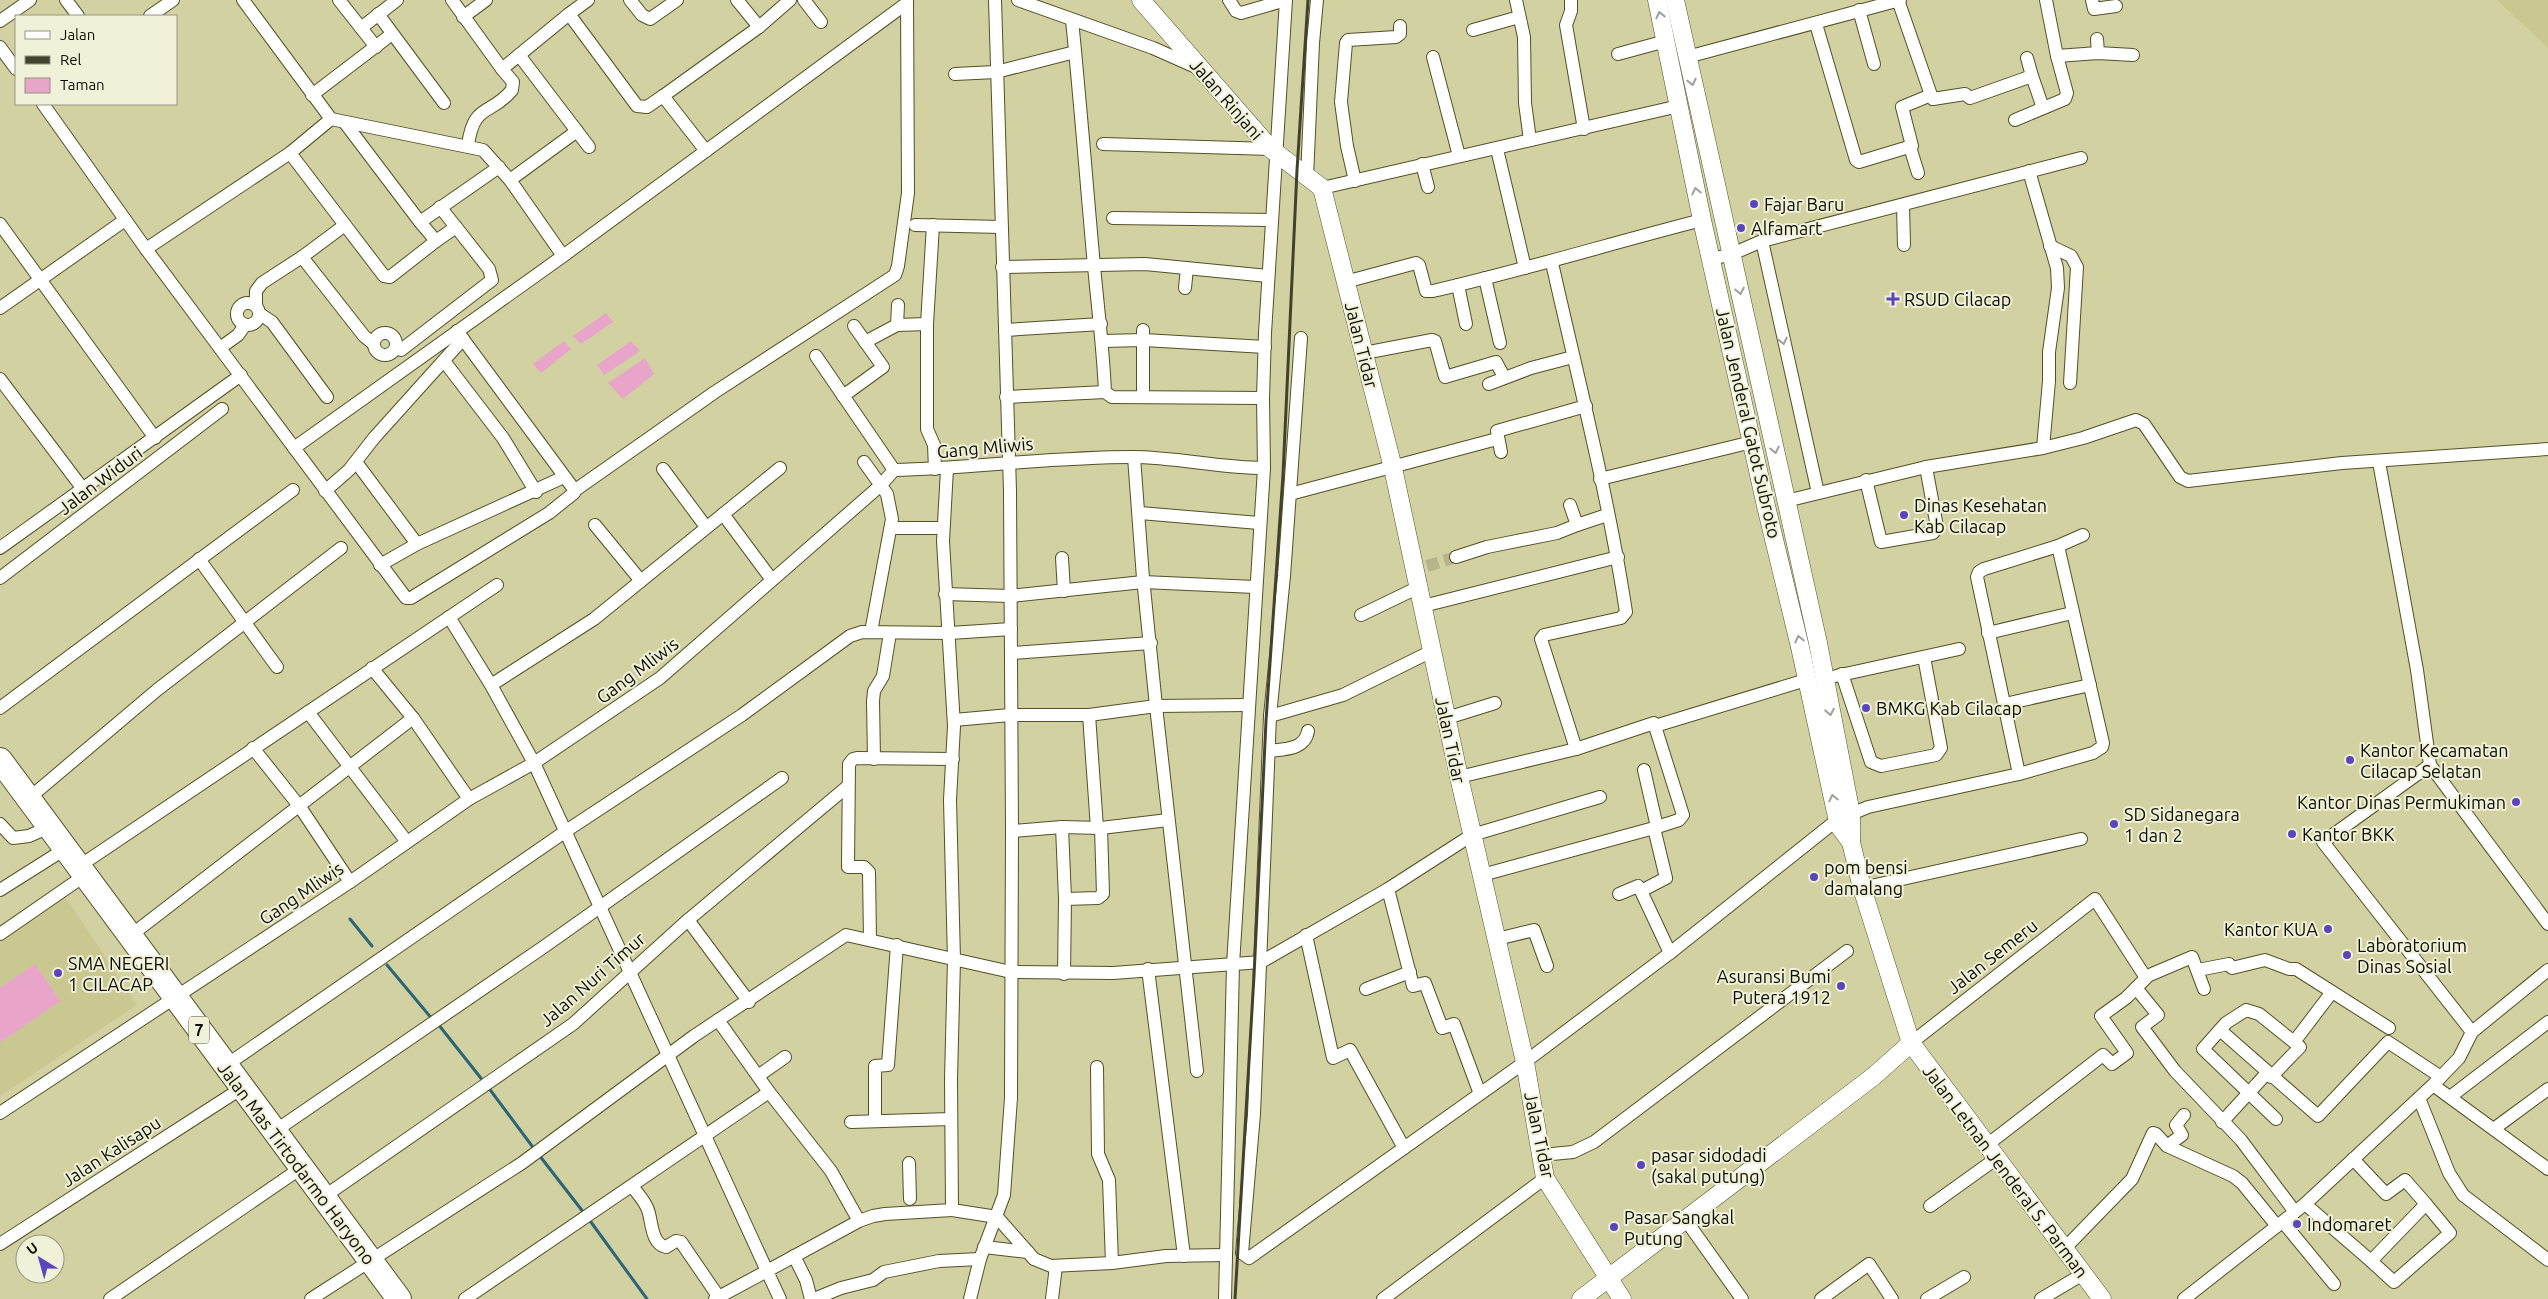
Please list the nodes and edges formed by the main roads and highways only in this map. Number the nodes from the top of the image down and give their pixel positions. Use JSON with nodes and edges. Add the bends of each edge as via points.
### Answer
{"nodes":[{"id":1,"x":1142,"y":0,"type":"edge"},
{"id":2,"x":1656,"y":0,"type":"edge"},
{"id":3,"x":1675,"y":0,"type":"edge"},
{"id":4,"x":1322,"y":188,"type":"joint"},
{"id":5,"x":1786,"y":501,"type":"junction"},
{"id":6,"x":1766,"y":506,"type":"junction"},
{"id":7,"x":0,"y":760,"type":"edge"},
{"id":8,"x":1844,"y":817,"type":"junction"},
{"id":9,"x":1911,"y":1043,"type":"junction"},
{"id":10,"x":1607,"y":1279,"type":"junction"},
{"id":11,"x":399,"y":1299,"type":"edge"},
{"id":12,"x":1581,"y":1299,"type":"edge"},
{"id":13,"x":1622,"y":1299,"type":"edge"},
{"id":14,"x":2102,"y":1299,"type":"edge"}],
"edges":[{"from":1,"to":4,"type":"main road","name":"Jalan Rinjani","via":[[1274,151]]},
{"from":6,"to":2,"type":"main road","name":"Jalan Jenderal Gatot Subroto","one_way":true},
{"from":3,"to":5,"type":"main road","name":"Jalan Jenderal Gatot Subroto","one_way":true},
{"from":4,"to":10,"type":"main road","name":"Jalan Tidar","via":[[1421,568],[1419,587],[1432,651],[1525,1062],[1546,1178]]},
{"from":5,"to":6,"type":"main road"},
{"from":5,"to":8,"type":"main road","name":"Jalan Jenderal Gatot Subroto","one_way":true,"via":[[1824,680]]},
{"from":8,"to":6,"type":"main road","name":"Jalan Jenderal Gatot Subroto","one_way":true,"via":[[1806,680]]},
{"from":7,"to":11,"type":"highway","name":"Jalan Mas Tirtodarmo Haryono","number":"7"},
{"from":8,"to":9,"type":"main road","name":"Jalan Jenderal Gatot Subroto","via":[[1862,888]]},
{"from":9,"to":10,"type":"main road","via":[[1874,1076]]},
{"from":9,"to":14,"type":"main road","name":"Jalan Letnan Jenderal S. Parman"},
{"from":10,"to":12,"type":"main road"},
{"from":10,"to":13,"type":"main road","name":"Jalan Tidar"}]}
